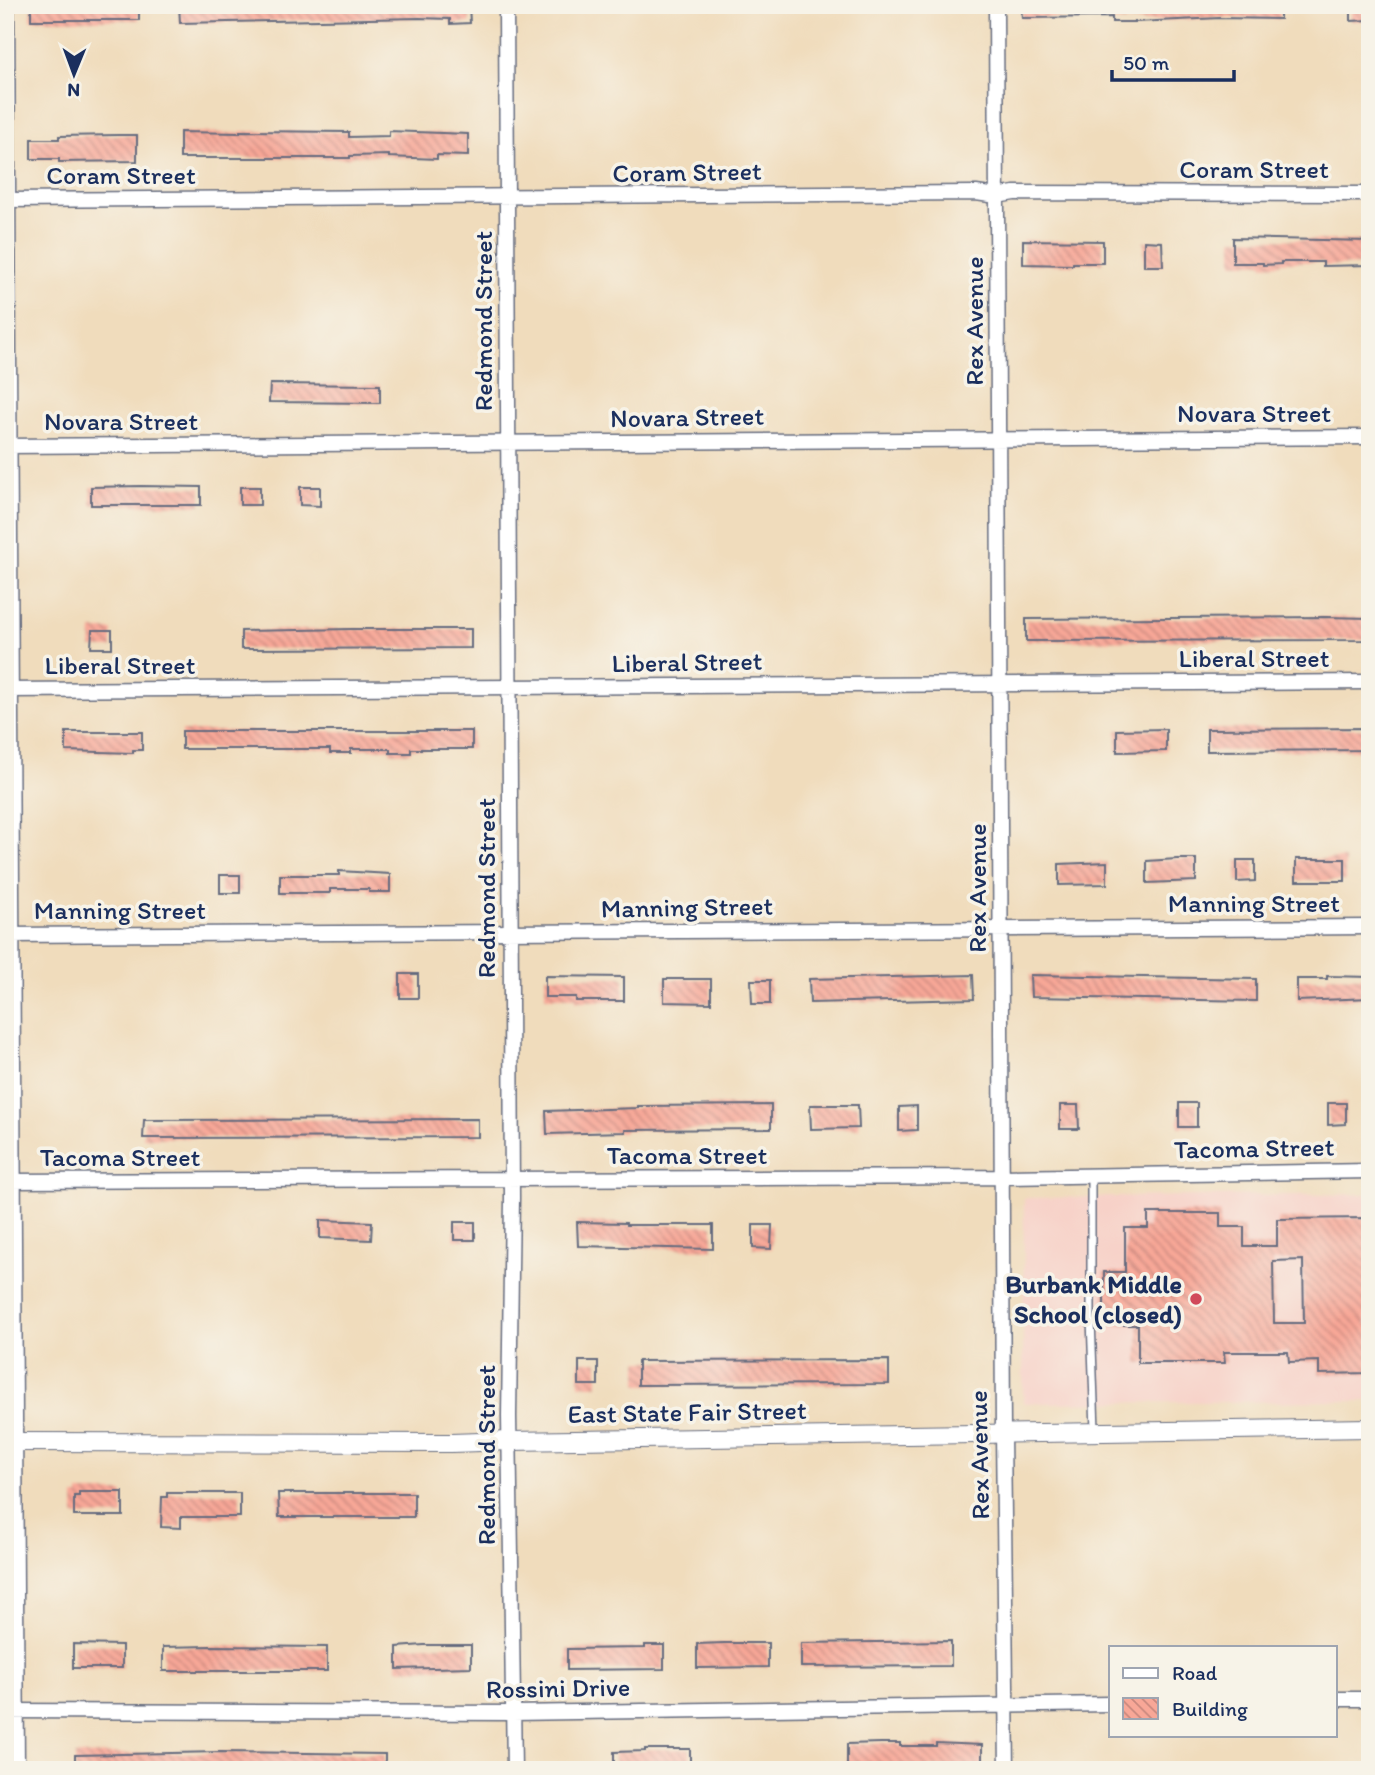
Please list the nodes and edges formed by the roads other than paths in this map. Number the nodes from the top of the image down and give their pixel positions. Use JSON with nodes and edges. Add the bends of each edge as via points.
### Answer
{"nodes":[{"id":1,"x":7,"y":5,"type":"edge"},
{"id":2,"x":506,"y":5,"type":"edge"},
{"id":3,"x":996,"y":5,"type":"edge"},
{"id":4,"x":1370,"y":194,"type":"edge"},
{"id":5,"x":997,"y":196,"type":"junction"},
{"id":6,"x":507,"y":198,"type":"junction"},
{"id":7,"x":7,"y":200,"type":"edge"},
{"id":8,"x":1370,"y":437,"type":"edge"},
{"id":9,"x":999,"y":440,"type":"junction"},
{"id":10,"x":508,"y":443,"type":"junction"},
{"id":11,"x":7,"y":446,"type":"edge"},
{"id":12,"x":1370,"y":682,"type":"edge"},
{"id":13,"x":1000,"y":683,"type":"junction"},
{"id":14,"x":509,"y":688,"type":"junction"},
{"id":15,"x":8,"y":690,"type":"edge"},
{"id":16,"x":1370,"y":927,"type":"edge"},
{"id":17,"x":1002,"y":929,"type":"junction"},
{"id":18,"x":511,"y":934,"type":"junction"},
{"id":19,"x":8,"y":935,"type":"edge"},
{"id":20,"x":1370,"y":1171,"type":"edge"},
{"id":21,"x":1091,"y":1176,"type":"junction"},
{"id":22,"x":1003,"y":1177,"type":"junction"},
{"id":23,"x":512,"y":1180,"type":"junction"},
{"id":24,"x":9,"y":1181,"type":"edge"},
{"id":25,"x":1370,"y":1429,"type":"edge"},
{"id":26,"x":1095,"y":1432,"type":"junction"},
{"id":27,"x":1003,"y":1433,"type":"junction"},
{"id":28,"x":510,"y":1441,"type":"junction"},
{"id":29,"x":10,"y":1442,"type":"edge"},
{"id":30,"x":1336,"y":1699,"type":"edge"},
{"id":31,"x":1370,"y":1699,"type":"edge"},
{"id":32,"x":1109,"y":1704,"type":"edge"},
{"id":33,"x":1007,"y":1706,"type":"junction"},
{"id":34,"x":11,"y":1711,"type":"edge"},
{"id":35,"x":513,"y":1713,"type":"junction"},
{"id":36,"x":17,"y":1770,"type":"edge"},
{"id":37,"x":514,"y":1770,"type":"edge"},
{"id":38,"x":1007,"y":1770,"type":"edge"}],
"edges":[{"from":1,"to":7,"type":"street"},
{"from":2,"to":6,"type":"street","name":"Redmond Street"},
{"from":3,"to":5,"type":"street","name":"Rex Avenue"},
{"from":4,"to":5,"type":"street","name":"Coram Street"},
{"from":5,"to":6,"type":"street","name":"Coram Street"},
{"from":5,"to":9,"type":"street","name":"Rex Avenue"},
{"from":6,"to":7,"type":"street","name":"Coram Street"},
{"from":6,"to":10,"type":"street","name":"Redmond Street"},
{"from":7,"to":11,"type":"street"},
{"from":8,"to":9,"type":"street","name":"Novara Street"},
{"from":9,"to":10,"type":"street","name":"Novara Street"},
{"from":9,"to":13,"type":"street","name":"Rex Avenue"},
{"from":10,"to":11,"type":"street","name":"Novara Street"},
{"from":10,"to":14,"type":"street","name":"Redmond Street"},
{"from":11,"to":15,"type":"street"},
{"from":12,"to":13,"type":"street","name":"Liberal Street"},
{"from":13,"to":14,"type":"street","name":"Liberal Street"},
{"from":13,"to":17,"type":"street","name":"Rex Avenue"},
{"from":14,"to":15,"type":"street","name":"Liberal Street"},
{"from":14,"to":18,"type":"street","name":"Redmond Street"},
{"from":15,"to":19,"type":"street"},
{"from":16,"to":17,"type":"street","name":"Manning Street"},
{"from":17,"to":18,"type":"street","name":"Manning Street"},
{"from":17,"to":22,"type":"street","name":"Rex Avenue"},
{"from":18,"to":19,"type":"street","name":"Manning Street"},
{"from":18,"to":23,"type":"street","name":"Redmond Street"},
{"from":19,"to":24,"type":"street"},
{"from":20,"to":21,"type":"street","name":"Tacoma Street"},
{"from":21,"to":22,"type":"street","name":"Tacoma Street"},
{"from":21,"to":26,"type":"lane"},
{"from":22,"to":23,"type":"street","name":"Tacoma Street"},
{"from":22,"to":27,"type":"street","name":"Rex Avenue"},
{"from":23,"to":24,"type":"street","name":"Tacoma Street"},
{"from":23,"to":28,"type":"street","name":"Redmond Street"},
{"from":24,"to":29,"type":"street"},
{"from":25,"to":26,"type":"street","name":"East State Fair Street"},
{"from":26,"to":27,"type":"street","name":"East State Fair Street"},
{"from":27,"to":28,"type":"street","name":"East State Fair Street"},
{"from":27,"to":33,"type":"street","name":"Rex Avenue"},
{"from":28,"to":29,"type":"street","name":"East State Fair Street"},
{"from":28,"to":35,"type":"street","name":"Redmond Street"},
{"from":29,"to":34,"type":"street"},
{"from":30,"to":31,"type":"street"},
{"from":32,"to":33,"type":"street","name":"Rossini Drive"},
{"from":33,"to":35,"type":"street","name":"Rossini Drive"},
{"from":33,"to":38,"type":"street","name":"Rex Avenue"},
{"from":34,"to":35,"type":"street","name":"Rossini Drive"},
{"from":34,"to":36,"type":"street"},
{"from":35,"to":37,"type":"street","name":"Redmond Street"}]}
